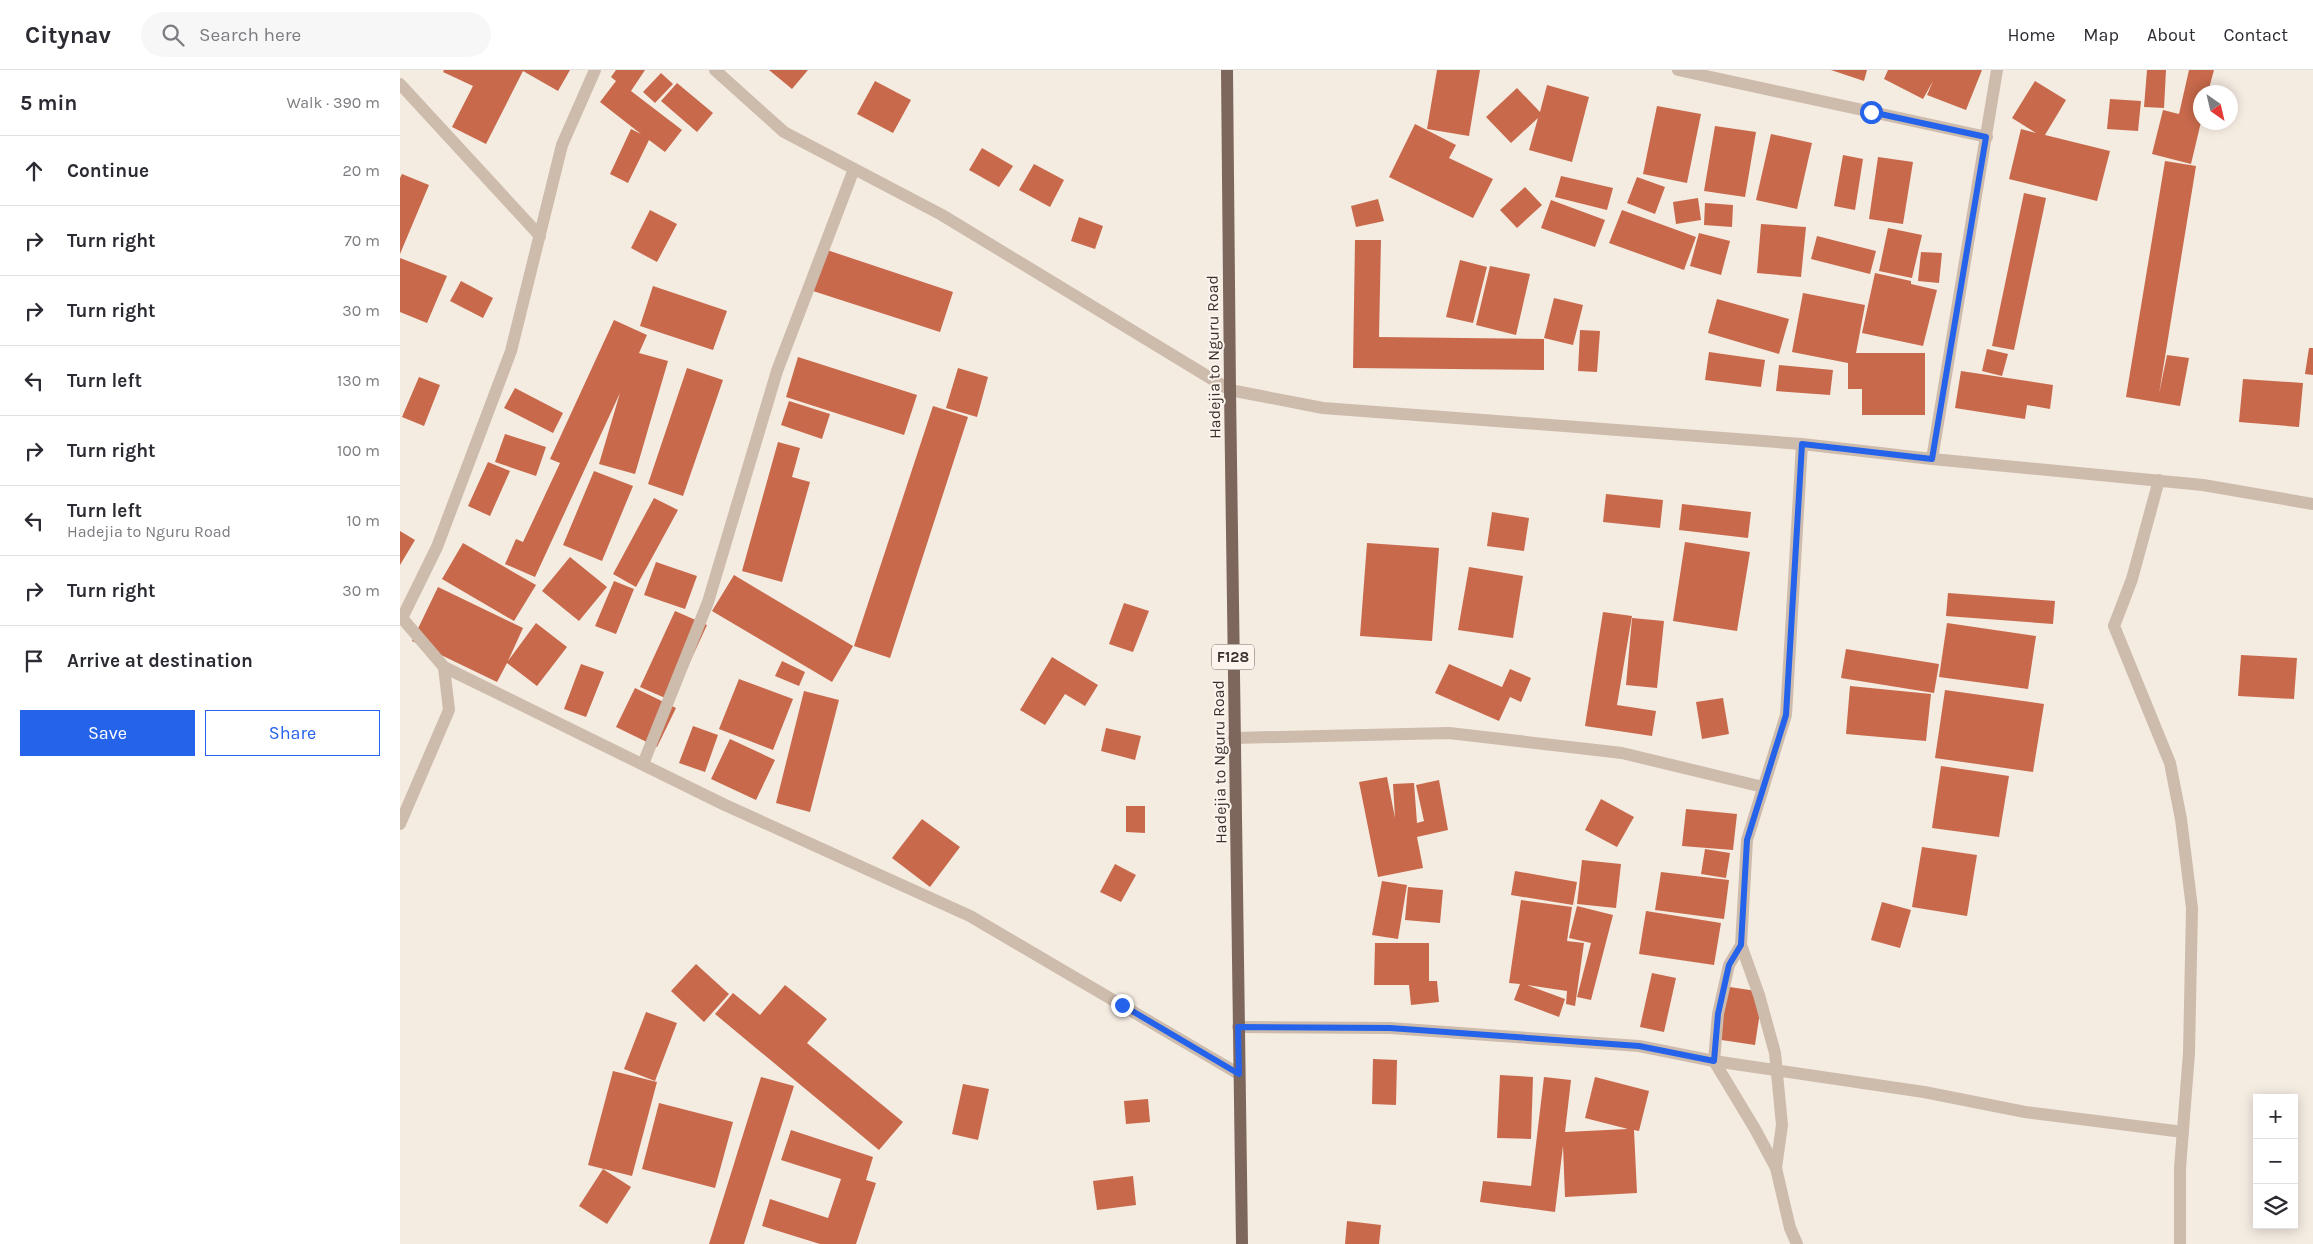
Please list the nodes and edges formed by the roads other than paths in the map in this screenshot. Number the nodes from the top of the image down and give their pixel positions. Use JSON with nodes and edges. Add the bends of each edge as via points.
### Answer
{"nodes":[{"id":1,"x":595,"y":70,"type":"edge"},
{"id":2,"x":715,"y":70,"type":"edge"},
{"id":3,"x":1227,"y":70,"type":"edge"},
{"id":4,"x":1678,"y":70,"type":"edge"},
{"id":5,"x":1997,"y":70,"type":"edge"},
{"id":6,"x":400,"y":84,"type":"edge"},
{"id":7,"x":1986,"y":137,"type":"junction"},
{"id":8,"x":854,"y":169,"type":"junction"},
{"id":9,"x":540,"y":236,"type":"junction"},
{"id":10,"x":1230,"y":390,"type":"junction"},
{"id":11,"x":1802,"y":444,"type":"junction"},
{"id":12,"x":1932,"y":459,"type":"junction"},
{"id":13,"x":2159,"y":480,"type":"junction"},
{"id":14,"x":2313,"y":504,"type":"edge"},
{"id":15,"x":401,"y":617,"type":"edge"},
{"id":16,"x":444,"y":667,"type":"junction"},
{"id":17,"x":1234,"y":738,"type":"junction"},
{"id":18,"x":643,"y":764,"type":"junction"},
{"id":19,"x":1763,"y":788,"type":"junction"},
{"id":20,"x":400,"y":824,"type":"edge"},
{"id":21,"x":1741,"y":945,"type":"junction"},
{"id":22,"x":1238,"y":1027,"type":"junction"},
{"id":23,"x":1714,"y":1061,"type":"junction"},
{"id":24,"x":1776,"y":1069,"type":"junction"},
{"id":25,"x":1239,"y":1074,"type":"junction"},
{"id":26,"x":2183,"y":1132,"type":"junction"},
{"id":27,"x":1776,"y":1168,"type":"junction"},
{"id":28,"x":1242,"y":1244,"type":"edge"},
{"id":29,"x":1797,"y":1244,"type":"edge"},
{"id":30,"x":2180,"y":1244,"type":"edge"}],
"edges":[{"from":1,"to":9,"type":"street","via":[[562,145]]},
{"from":2,"to":8,"type":"street","via":[[784,132]]},
{"from":3,"to":10,"type":"main road","name":"Hadejia to Nguru Road","number":"F128"},
{"from":4,"to":7,"type":"street"},
{"from":5,"to":7,"type":"street"},
{"from":6,"to":9,"type":"street"},
{"from":7,"to":12,"type":"street"},
{"from":8,"to":10,"type":"street","via":[[942,215]]},
{"from":8,"to":18,"type":"street","via":[[777,372],[708,602]]},
{"from":9,"to":15,"type":"street","via":[[511,351],[437,547]]},
{"from":10,"to":11,"type":"street","via":[[1323,408]]},
{"from":10,"to":17,"type":"main road","name":"Hadejia to Nguru Road","number":"F128"},
{"from":11,"to":12,"type":"street"},
{"from":11,"to":19,"type":"street","via":[[1786,715]]},
{"from":12,"to":13,"type":"street"},
{"from":13,"to":14,"type":"street"},
{"from":13,"to":26,"type":"street","via":[[2132,579],[2114,626],[2170,763],[2181,819],[2192,908],[2189,1053]]},
{"from":15,"to":16,"type":"street"},
{"from":16,"to":18,"type":"street"},
{"from":16,"to":20,"type":"street","via":[[450,710]]},
{"from":17,"to":19,"type":"street","via":[[1449,733],[1622,753]]},
{"from":17,"to":22,"type":"main road","name":"Hadejia to Nguru Road","number":"F128"},
{"from":18,"to":25,"type":"street","via":[[725,805],[970,916]]},
{"from":19,"to":21,"type":"street","via":[[1747,840]]},
{"from":21,"to":23,"type":"street","via":[[1729,965],[1718,1014]]},
{"from":21,"to":24,"type":"street","via":[[1759,995]]},
{"from":22,"to":23,"type":"street","via":[[1390,1028],[1639,1046]]},
{"from":22,"to":25,"type":"main road","name":"Hadejia to Nguru Road","number":"F128"},
{"from":23,"to":24,"type":"street"},
{"from":23,"to":27,"type":"street"},
{"from":24,"to":26,"type":"street","via":[[1924,1092],[2025,1112]]},
{"from":24,"to":27,"type":"street","via":[[1782,1125]]},
{"from":25,"to":28,"type":"main road","name":"Hadejia to Nguru Road","number":"F128"},
{"from":26,"to":30,"type":"street"},
{"from":27,"to":29,"type":"street"}]}
